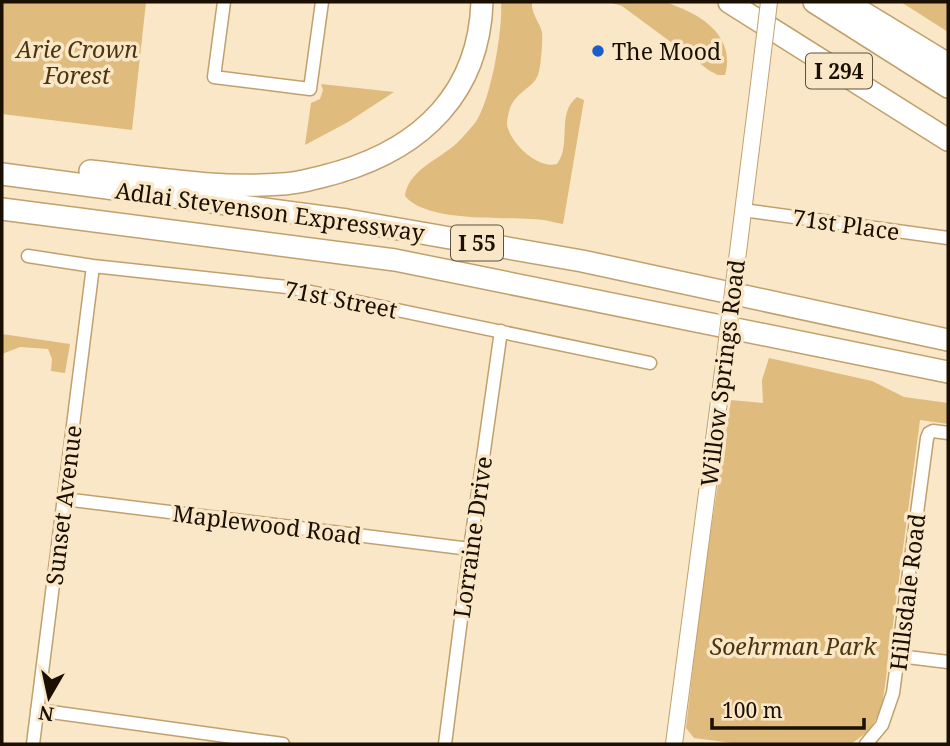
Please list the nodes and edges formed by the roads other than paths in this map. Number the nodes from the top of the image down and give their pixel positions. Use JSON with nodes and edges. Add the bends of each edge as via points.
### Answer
{"nodes":[{"id":1,"x":224,"y":2,"type":"edge"},
{"id":2,"x":322,"y":2,"type":"edge"},
{"id":3,"x":482,"y":2,"type":"edge"},
{"id":4,"x":729,"y":2,"type":"edge"},
{"id":5,"x":769,"y":2,"type":"edge"},
{"id":6,"x":814,"y":2,"type":"edge"},
{"id":7,"x":846,"y":2,"type":"edge"},
{"id":8,"x":948,"y":64,"type":"edge"},
{"id":9,"x":948,"y":87,"type":"edge"},
{"id":10,"x":948,"y":140,"type":"edge"},
{"id":11,"x":2,"y":162,"type":"edge"},
{"id":12,"x":2,"y":174,"type":"edge"},
{"id":13,"x":2,"y":209,"type":"edge"},
{"id":14,"x":743,"y":210,"type":"junction"},
{"id":15,"x":948,"y":238,"type":"edge"},
{"id":16,"x":29,"y":256,"type":"dead end"},
{"id":17,"x":93,"y":266,"type":"junction"},
{"id":18,"x":501,"y":331,"type":"junction"},
{"id":19,"x":948,"y":340,"type":"edge"},
{"id":20,"x":650,"y":363,"type":"dead end"},
{"id":21,"x":948,"y":372,"type":"edge"},
{"id":22,"x":948,"y":433,"type":"edge"},
{"id":23,"x":64,"y":499,"type":"junction"},
{"id":24,"x":470,"y":549,"type":"junction"},
{"id":25,"x":899,"y":656,"type":"junction"},
{"id":26,"x":948,"y":663,"type":"edge"},
{"id":27,"x":37,"y":710,"type":"junction"},
{"id":28,"x":241,"y":741,"type":"edge"},
{"id":29,"x":33,"y":744,"type":"edge"},
{"id":30,"x":283,"y":744,"type":"edge"},
{"id":31,"x":445,"y":744,"type":"edge"},
{"id":32,"x":677,"y":744,"type":"edge"},
{"id":33,"x":866,"y":744,"type":"edge"}],
"edges":[{"from":1,"to":2,"type":"street","via":[[214,77],[310,89]]},
{"from":3,"to":11,"type":"highway","via":[[475,52],[452,97],[410,140],[356,167],[293,183],[228,186]]},
{"from":4,"to":10,"type":"highway","number":"I 294"},
{"from":5,"to":14,"type":"main road","name":"Willow Springs Road","bridge":true},
{"from":6,"to":9,"type":"highway","number":"I 294"},
{"from":7,"to":8,"type":"highway"},
{"from":12,"to":19,"type":"highway","name":"Adlai Stevenson Expressway","number":"I 55","via":[[373,224],[582,261]]},
{"from":13,"to":21,"type":"highway","name":"Adlai Stevenson Expressway","number":"I 55","via":[[395,260]]},
{"from":14,"to":15,"type":"street","name":"71st Place"},
{"from":14,"to":32,"type":"main road","name":"Willow Springs Road","bridge":true},
{"from":16,"to":17,"type":"street","name":"71st Street"},
{"from":17,"to":18,"type":"street","name":"71st Street","via":[[287,287]]},
{"from":17,"to":23,"type":"street","name":"Sunset Avenue"},
{"from":18,"to":20,"type":"street","name":"71st Street"},
{"from":18,"to":24,"type":"street","name":"Lorraine Drive"},
{"from":22,"to":25,"type":"street","name":"Hillsdale Road","via":[[933,431],[925,444]]},
{"from":23,"to":24,"type":"street","name":"Maplewood Road"},
{"from":23,"to":27,"type":"street","name":"Sunset Avenue"},
{"from":24,"to":31,"type":"street","name":"Lorraine Drive"},
{"from":25,"to":26,"type":"street"},
{"from":25,"to":33,"type":"street","name":"Hillsdale Road","via":[[889,711]]},
{"from":27,"to":28,"type":"street"},
{"from":27,"to":29,"type":"street","name":"Sunset Avenue"},
{"from":28,"to":30,"type":"street"}]}
